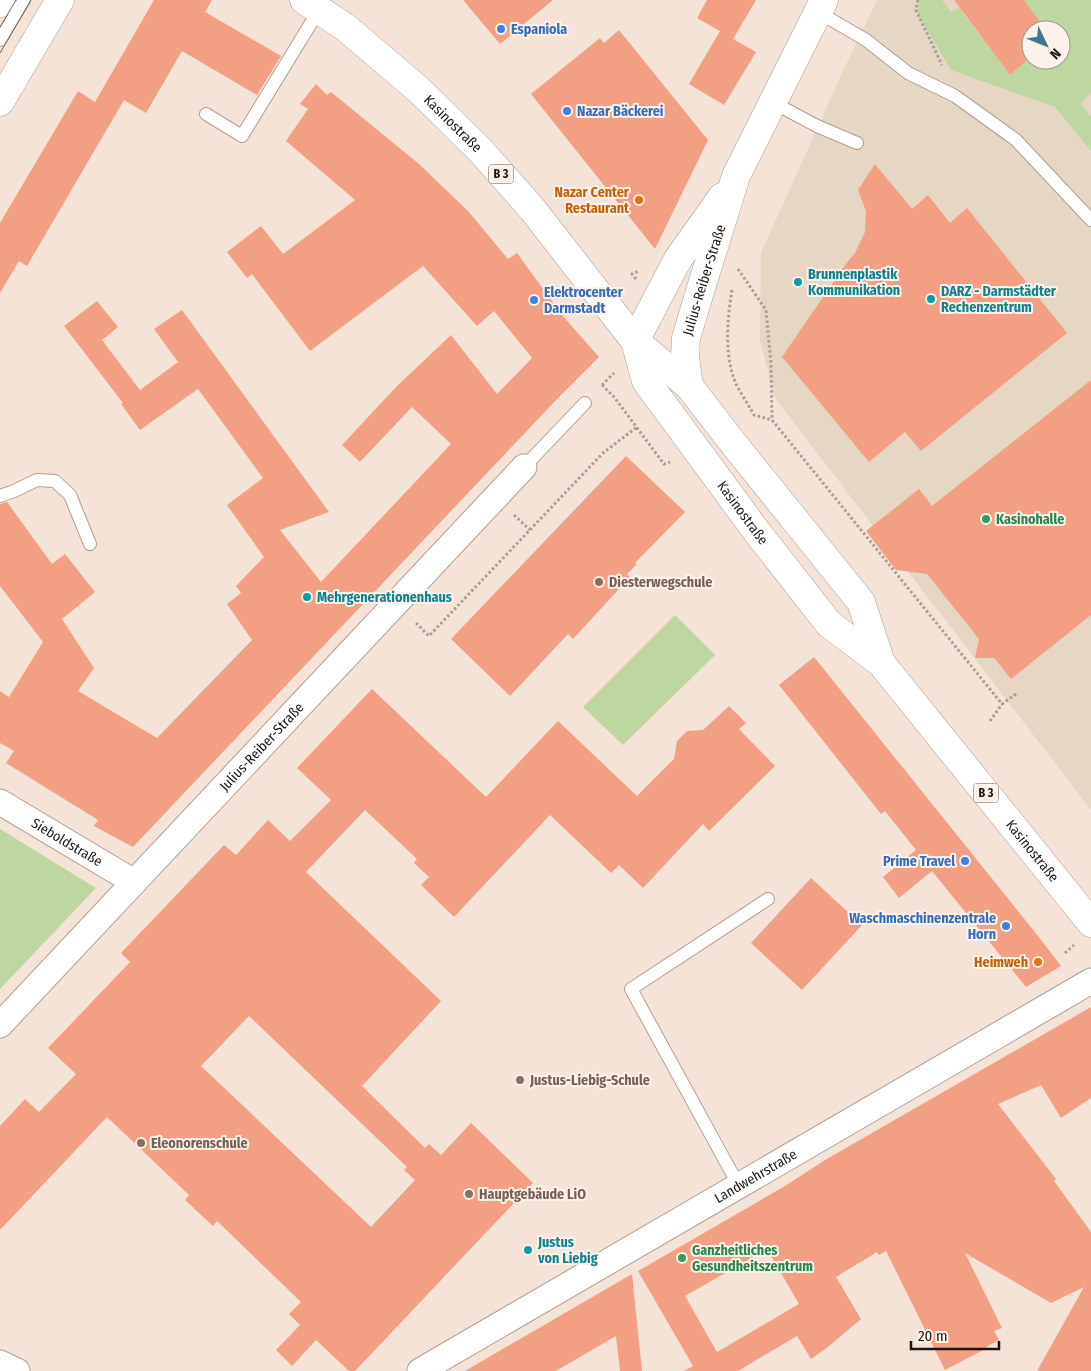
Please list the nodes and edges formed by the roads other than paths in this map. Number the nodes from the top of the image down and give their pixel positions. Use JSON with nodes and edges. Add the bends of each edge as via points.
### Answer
{"nodes":[{"id":1,"x":2,"y":0,"type":"edge"},
{"id":2,"x":24,"y":0,"type":"edge"},
{"id":3,"x":60,"y":0,"type":"edge"},
{"id":4,"x":0,"y":3,"type":"edge"},
{"id":5,"x":312,"y":5,"type":"edge"},
{"id":6,"x":820,"y":6,"type":"edge"},
{"id":7,"x":0,"y":40,"type":"edge"},
{"id":8,"x":0,"y":102,"type":"edge"},
{"id":9,"x":772,"y":102,"type":"junction"},
{"id":10,"x":206,"y":114,"type":"dead end"},
{"id":11,"x":857,"y":143,"type":"dead end"},
{"id":12,"x":736,"y":176,"type":"junction"},
{"id":13,"x":1091,"y":220,"type":"edge"},
{"id":14,"x":635,"y":341,"type":"junction"},
{"id":15,"x":689,"y":386,"type":"junction"},
{"id":16,"x":585,"y":403,"type":"dead end"},
{"id":17,"x":524,"y":467,"type":"joint"},
{"id":18,"x":0,"y":496,"type":"edge"},
{"id":19,"x":90,"y":544,"type":"dead end"},
{"id":20,"x":881,"y":663,"type":"junction"},
{"id":21,"x":0,"y":802,"type":"edge"},
{"id":22,"x":134,"y":882,"type":"junction"},
{"id":23,"x":768,"y":899,"type":"dead end"},
{"id":24,"x":1091,"y":923,"type":"edge"},
{"id":25,"x":1091,"y":981,"type":"edge"},
{"id":26,"x":0,"y":1025,"type":"edge"},
{"id":27,"x":738,"y":1186,"type":"junction"},
{"id":28,"x":0,"y":1363,"type":"edge"},
{"id":29,"x":17,"y":1371,"type":"edge"},
{"id":30,"x":420,"y":1371,"type":"edge"}],
"edges":[{"from":1,"to":4,"type":"main road"},
{"from":2,"to":7,"type":"lane"},
{"from":3,"to":8,"type":"main road"},
{"from":5,"to":10,"type":"lane","via":[[242,136]]},
{"from":5,"to":14,"type":"main road","name":"Kasinostraße","number":"B 3","via":[[345,27],[420,90],[480,150],[533,210]]},
{"from":6,"to":9,"type":"main road","name":"Julius-Reiber-Straße"},
{"from":6,"to":13,"type":"lane","via":[[908,73],[955,96],[1016,140]]},
{"from":9,"to":11,"type":"lane"},
{"from":9,"to":12,"type":"main road","name":"Julius-Reiber-Straße"},
{"from":12,"to":14,"type":"main road","name":"Julius-Reiber-Straße","via":[[678,259]]},
{"from":12,"to":15,"type":"main road","name":"Julius-Reiber-Straße","via":[[686,338]]},
{"from":14,"to":15,"type":"main road","name":"Kasinostraße","number":"B 3"},
{"from":14,"to":20,"type":"main road","name":"Kasinostraße","number":"B 3","via":[[646,381],[757,532],[829,624]]},
{"from":15,"to":20,"type":"main road","name":"Kasinostraße","number":"B 3","via":[[861,602]]},
{"from":16,"to":17,"type":"lane"},
{"from":17,"to":22,"type":"street","name":"Julius-Reiber-Straße"},
{"from":18,"to":19,"type":"lane","via":[[37,480],[55,481],[70,495]]},
{"from":20,"to":24,"type":"main road","name":"Kasinostraße","number":"B 3"},
{"from":21,"to":22,"type":"street","name":"Sieboldstraße"},
{"from":22,"to":26,"type":"street","name":"Julius-Reiber-Straße"},
{"from":23,"to":27,"type":"lane","via":[[631,989]]},
{"from":25,"to":27,"type":"street","name":"Landwehrstraße"},
{"from":27,"to":30,"type":"street","name":"Landwehrstraße"},
{"from":28,"to":29,"type":"street"}]}
